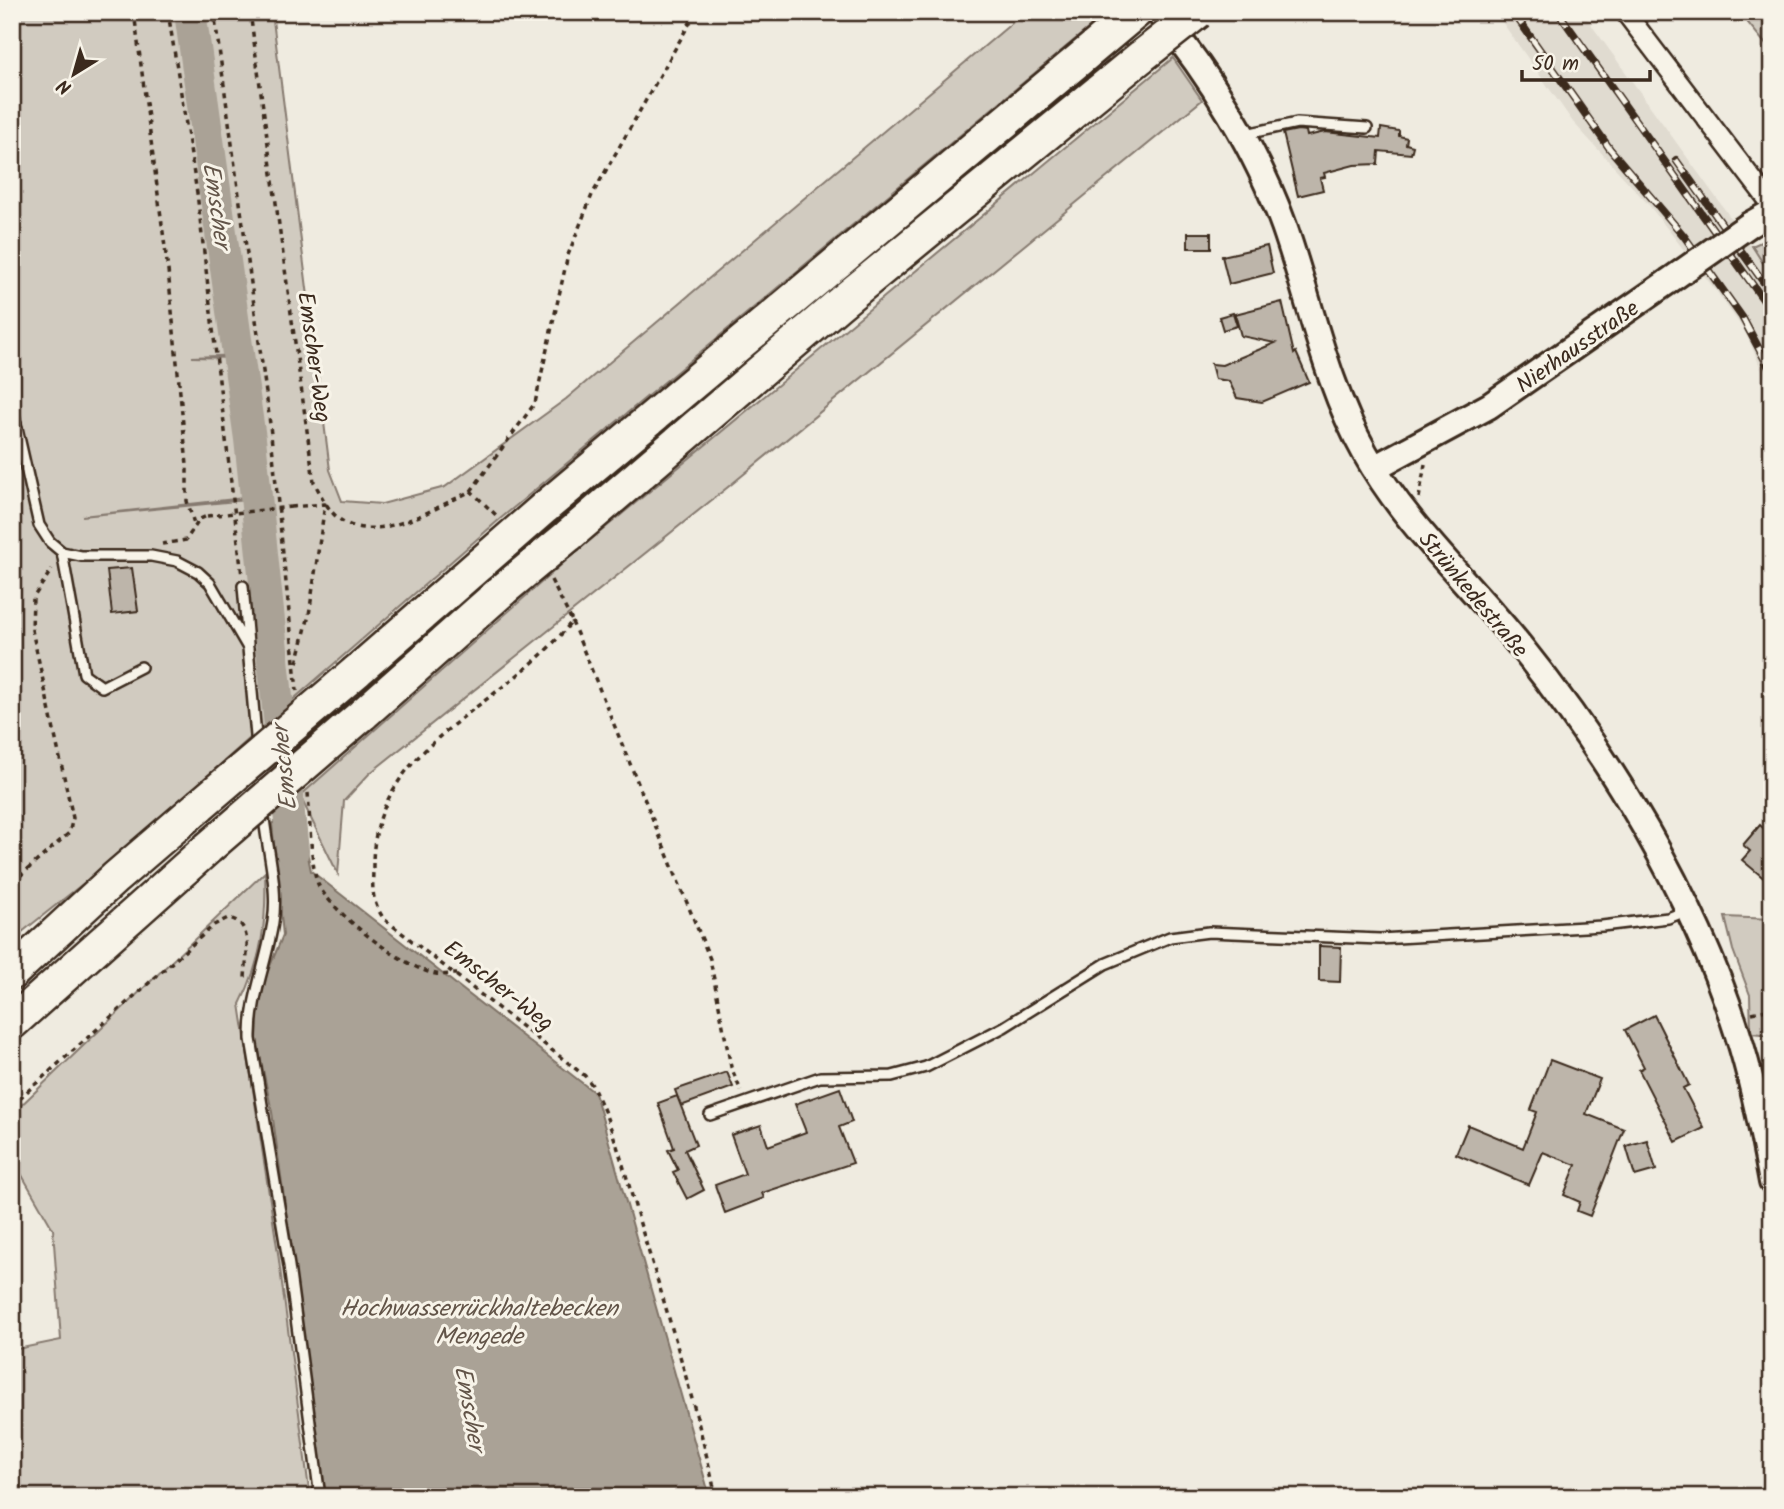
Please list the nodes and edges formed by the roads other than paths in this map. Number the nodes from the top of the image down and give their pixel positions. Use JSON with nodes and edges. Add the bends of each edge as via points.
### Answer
{"nodes":[{"id":1,"x":1158,"y":12,"type":"edge"},
{"id":2,"x":1198,"y":12,"type":"edge"},
{"id":3,"x":1625,"y":12,"type":"edge"},
{"id":4,"x":1127,"y":19,"type":"edge"},
{"id":5,"x":1367,"y":128,"type":"dead end"},
{"id":6,"x":1241,"y":136,"type":"junction"},
{"id":7,"x":1772,"y":205,"type":"edge"},
{"id":8,"x":1772,"y":212,"type":"edge"},
{"id":9,"x":12,"y":405,"type":"edge"},
{"id":10,"x":1374,"y":468,"type":"junction"},
{"id":11,"x":62,"y":552,"type":"junction"},
{"id":12,"x":243,"y":586,"type":"road end"},
{"id":13,"x":248,"y":648,"type":"junction"},
{"id":14,"x":141,"y":667,"type":"dead end"},
{"id":15,"x":259,"y":770,"type":"dead end"},
{"id":16,"x":260,"y":784,"type":"dead end"},
{"id":17,"x":1686,"y":911,"type":"junction"},
{"id":18,"x":12,"y":974,"type":"edge"},
{"id":19,"x":12,"y":1023,"type":"edge"},
{"id":20,"x":710,"y":1115,"type":"dead end"},
{"id":21,"x":1772,"y":1182,"type":"edge"},
{"id":22,"x":320,"y":1497,"type":"edge"}],
"edges":[{"from":1,"to":6,"type":"main road","name":"Strünkedestraße"},
{"from":2,"to":19,"type":"highway","bridge":true,"via":[[839,304],[504,589]]},
{"from":3,"to":7,"type":"street"},
{"from":4,"to":18,"type":"highway","bridge":true,"via":[[544,508],[115,878]]},
{"from":5,"to":6,"type":"lane","via":[[1297,123]]},
{"from":6,"to":10,"type":"main road","name":"Strünkedestraße","via":[[1282,221],[1330,378]]},
{"from":8,"to":10,"type":"main road","name":"Nierhausstraße","bridge":true,"via":[[1489,406]]},
{"from":9,"to":11,"type":"lane","via":[[39,525]]},
{"from":10,"to":17,"type":"main road","name":"Strünkedestraße","via":[[1416,525],[1522,648],[1607,765]]},
{"from":11,"to":13,"type":"lane","via":[[177,561],[210,583]]},
{"from":11,"to":14,"type":"lane","via":[[84,674],[102,687]]},
{"from":12,"to":13,"type":"lane"},
{"from":13,"to":15,"type":"lane"},
{"from":16,"to":22,"type":"lane","via":[[274,898],[273,922],[250,1016],[251,1039],[289,1266]]},
{"from":17,"to":20,"type":"lane","via":[[1668,918],[1602,926],[1380,939],[1209,932],[1170,937],[1105,964],[993,1033],[926,1067],[892,1076],[820,1077]]},
{"from":17,"to":21,"type":"main road","name":"Strünkedestraße","via":[[1737,1031]]}]}
